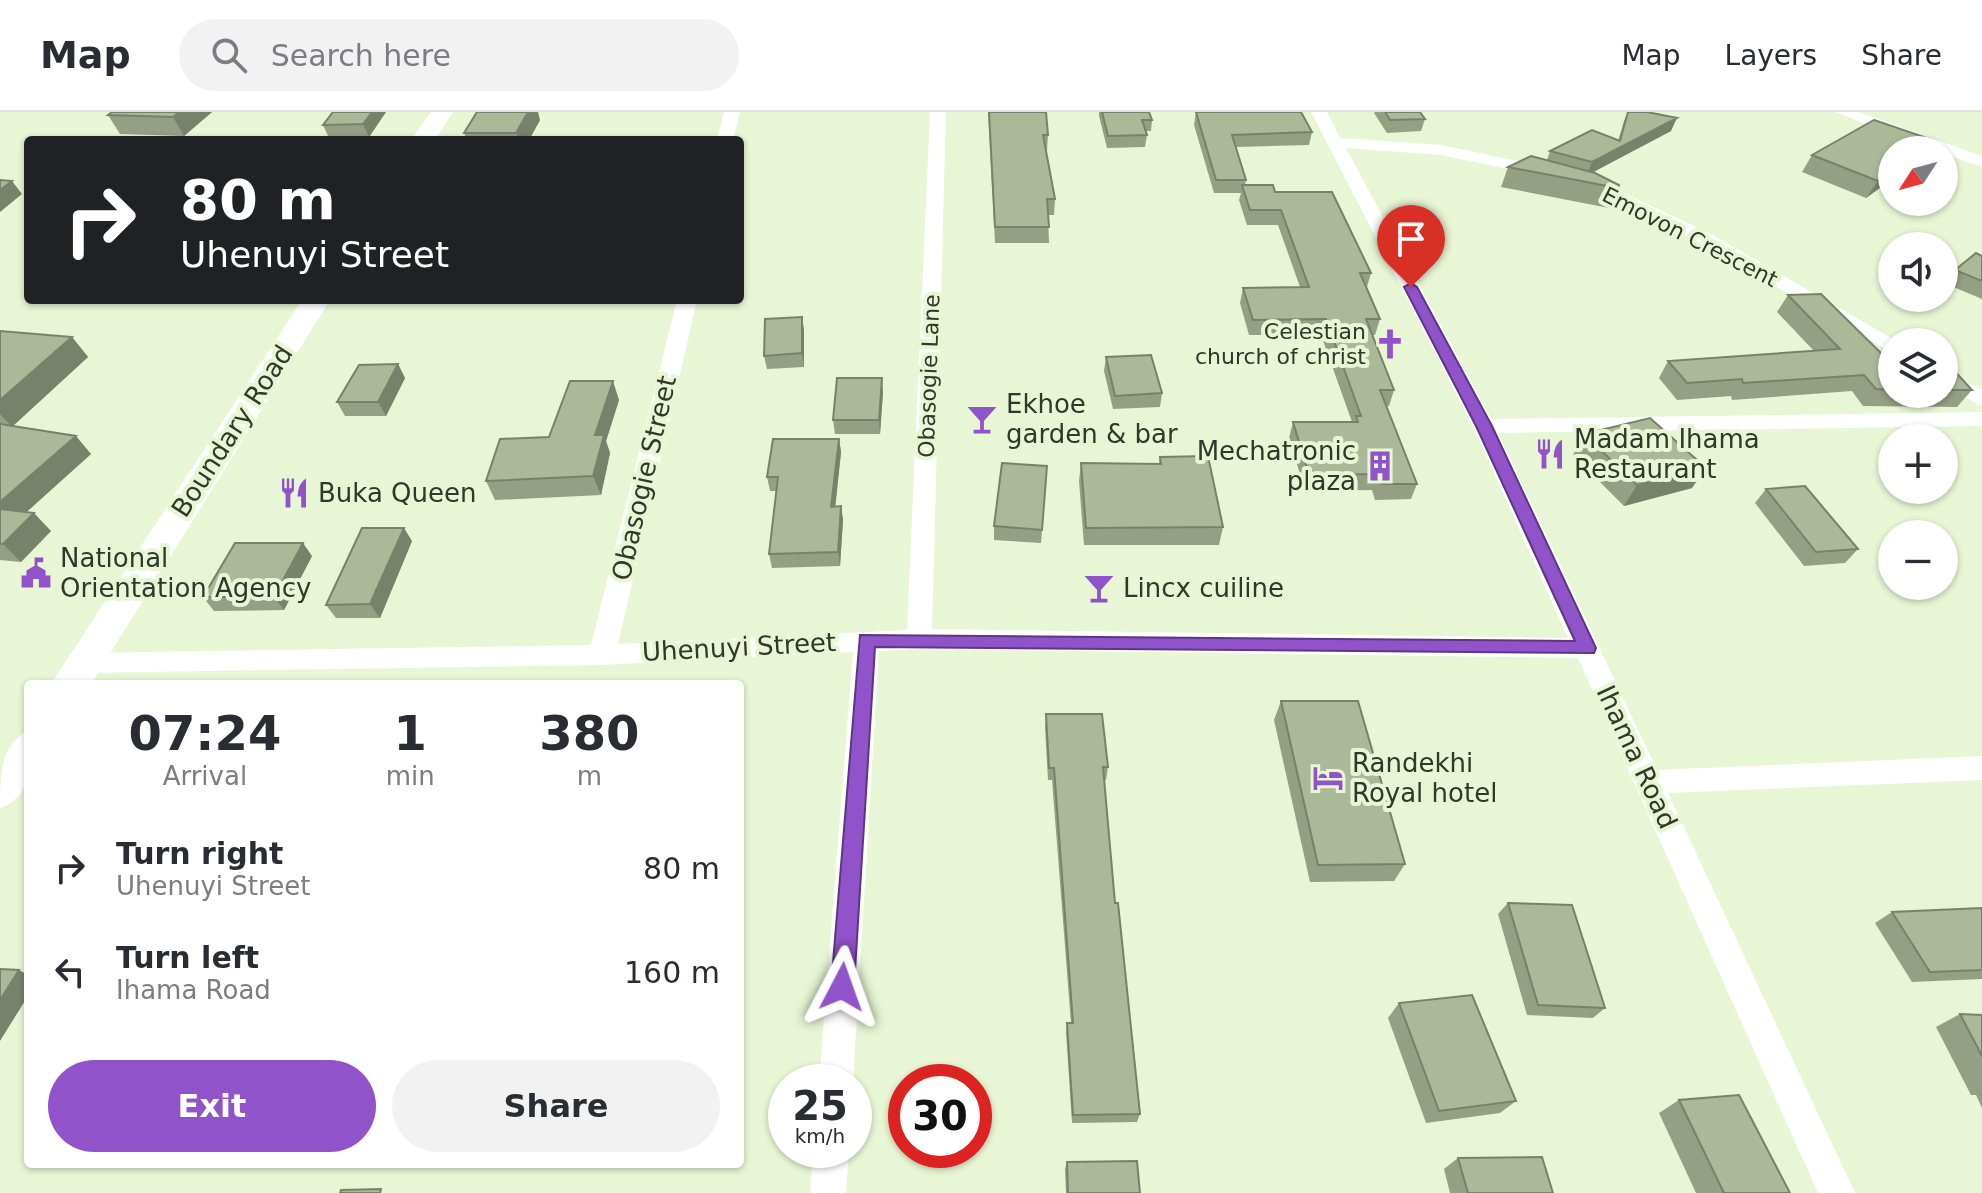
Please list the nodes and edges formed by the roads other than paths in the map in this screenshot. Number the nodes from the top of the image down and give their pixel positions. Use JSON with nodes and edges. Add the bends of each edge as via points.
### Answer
{"nodes":[{"id":1,"x":442,"y":112,"type":"edge"},
{"id":2,"x":732,"y":112,"type":"edge"},
{"id":3,"x":938,"y":112,"type":"edge"},
{"id":4,"x":1319,"y":112,"type":"edge"},
{"id":5,"x":1843,"y":112,"type":"edge"},
{"id":6,"x":426,"y":136,"type":"edge"},
{"id":7,"x":726,"y":136,"type":"edge"},
{"id":8,"x":1333,"y":142,"type":"junction"},
{"id":9,"x":1982,"y":162,"type":"edge"},
{"id":10,"x":313,"y":304,"type":"edge"},
{"id":11,"x":686,"y":304,"type":"edge"},
{"id":12,"x":1878,"y":339,"type":"edge"},
{"id":13,"x":1958,"y":385,"type":"edge"},
{"id":14,"x":1982,"y":399,"type":"edge"},
{"id":15,"x":1982,"y":419,"type":"edge"},
{"id":16,"x":1484,"y":426,"type":"junction"},
{"id":17,"x":919,"y":639,"type":"junction"},
{"id":18,"x":867,"y":640,"type":"junction"},
{"id":19,"x":1587,"y":648,"type":"junction"},
{"id":20,"x":602,"y":655,"type":"junction"},
{"id":21,"x":77,"y":674,"type":"edge"},
{"id":22,"x":24,"y":754,"type":"edge"},
{"id":23,"x":1982,"y":768,"type":"edge"},
{"id":24,"x":1649,"y":782,"type":"junction"},
{"id":25,"x":0,"y":790,"type":"edge"},
{"id":26,"x":837,"y":1064,"type":"edge"},
{"id":27,"x":830,"y":1168,"type":"edge"},
{"id":28,"x":828,"y":1193,"type":"edge"},
{"id":29,"x":1837,"y":1193,"type":"edge"}],
"edges":[{"from":1,"to":6,"type":"street"},
{"from":2,"to":7,"type":"street"},
{"from":3,"to":17,"type":"street","name":"Obasogie Lane"},
{"from":4,"to":8,"type":"street","name":"Ihama Road"},
{"from":5,"to":9,"type":"street"},
{"from":8,"to":12,"type":"street","name":"Emovon Crescent","via":[[1489,159],[1626,199]]},
{"from":8,"to":16,"type":"street","name":"Ihama Road"},
{"from":10,"to":21,"type":"street","name":"Boundary Road"},
{"from":11,"to":20,"type":"street","name":"Obasogie Street"},
{"from":13,"to":14,"type":"street"},
{"from":15,"to":16,"type":"street"},
{"from":16,"to":19,"type":"street","name":"Ihama Road"},
{"from":17,"to":18,"type":"street","name":"Uhenuyi Street"},
{"from":17,"to":19,"type":"street","name":"Uhenuyi Street"},
{"from":18,"to":20,"type":"street","name":"Uhenuyi Street"},
{"from":18,"to":26,"type":"street"},
{"from":19,"to":24,"type":"street","name":"Ihama Road"},
{"from":20,"to":21,"type":"street","name":"Uhenuyi Street"},
{"from":22,"to":25,"type":"street"},
{"from":23,"to":24,"type":"street"},
{"from":24,"to":29,"type":"street","name":"Ihama Road"},
{"from":27,"to":28,"type":"street"}]}
